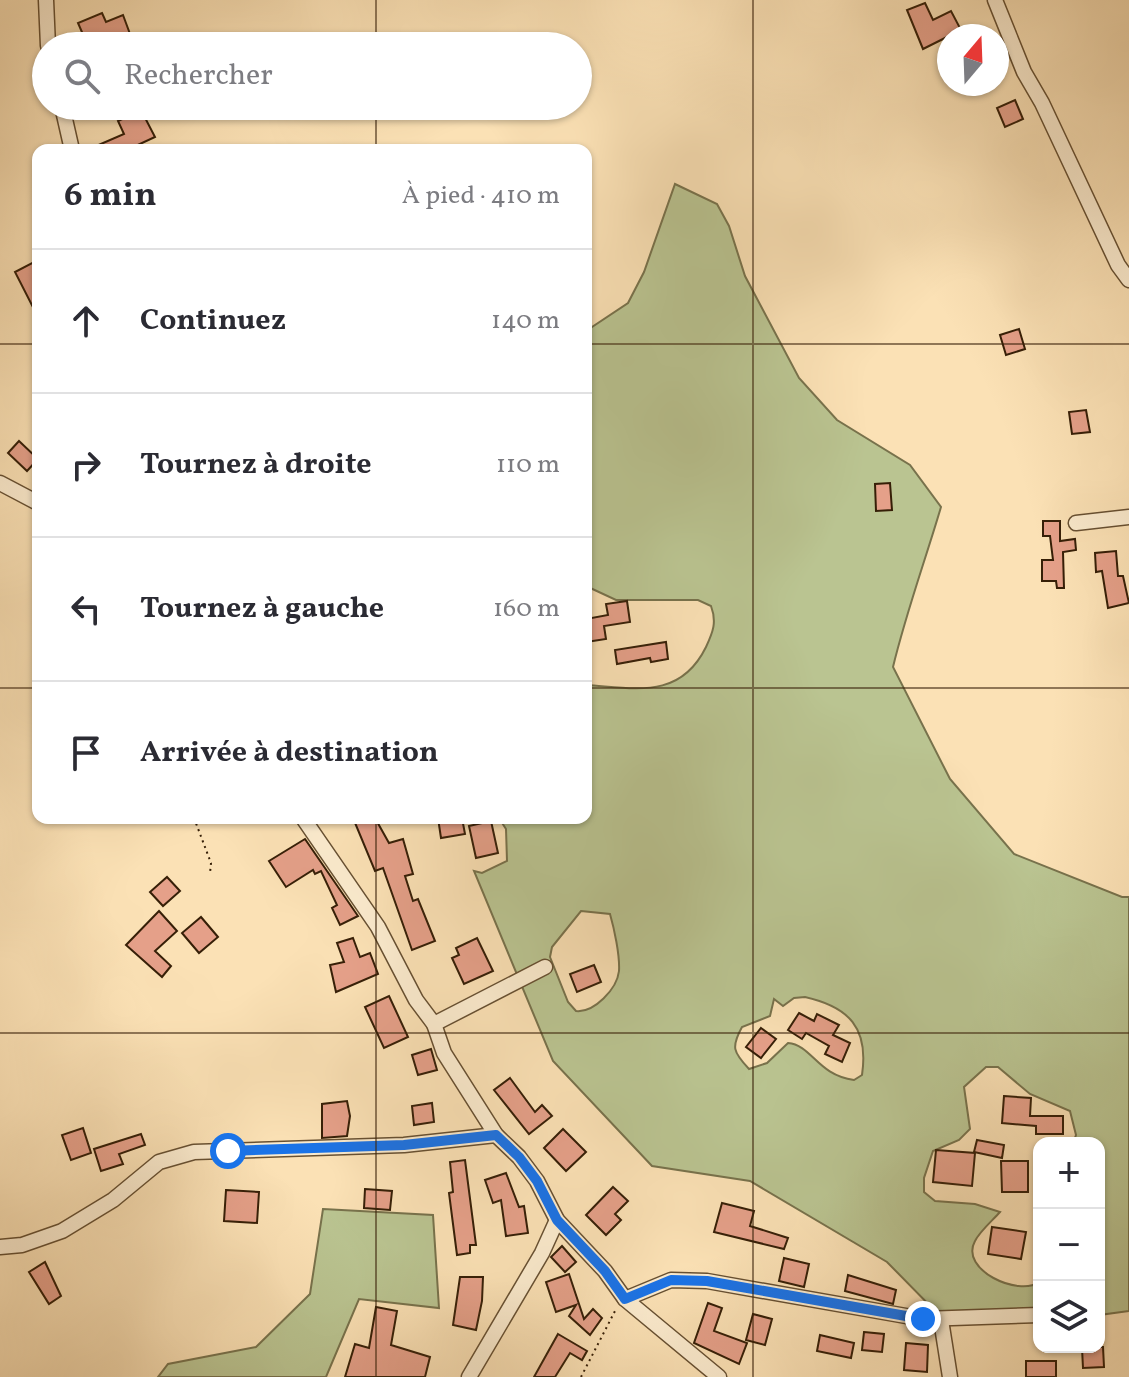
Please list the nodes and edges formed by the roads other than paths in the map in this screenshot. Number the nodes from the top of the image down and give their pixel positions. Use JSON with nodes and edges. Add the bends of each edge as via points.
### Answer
{"nodes":[{"id":1,"x":46,"y":0,"type":"edge"},
{"id":2,"x":995,"y":0,"type":"edge"},
{"id":3,"x":47,"y":32,"type":"edge"},
{"id":4,"x":65,"y":120,"type":"edge"},
{"id":5,"x":71,"y":144,"type":"edge"},
{"id":6,"x":1129,"y":280,"type":"edge"},
{"id":7,"x":0,"y":483,"type":"edge"},
{"id":8,"x":32,"y":500,"type":"edge"},
{"id":9,"x":1129,"y":517,"type":"edge"},
{"id":10,"x":1076,"y":523,"type":"dead end"},
{"id":11,"x":307,"y":824,"type":"edge"},
{"id":12,"x":545,"y":967,"type":"dead end"},
{"id":13,"x":434,"y":1024,"type":"junction"},
{"id":14,"x":496,"y":1135,"type":"junction"},
{"id":15,"x":557,"y":1220,"type":"junction"},
{"id":16,"x":0,"y":1247,"type":"edge"},
{"id":17,"x":625,"y":1299,"type":"junction"},
{"id":18,"x":1033,"y":1315,"type":"edge"},
{"id":19,"x":941,"y":1320,"type":"junction"},
{"id":20,"x":469,"y":1377,"type":"edge"},
{"id":21,"x":719,"y":1377,"type":"edge"},
{"id":22,"x":950,"y":1377,"type":"edge"}],
"edges":[{"from":1,"to":3,"type":"street"},
{"from":2,"to":6,"type":"street","via":[[1024,72]]},
{"from":4,"to":5,"type":"street"},
{"from":7,"to":8,"type":"street"},
{"from":9,"to":10,"type":"street"},
{"from":11,"to":13,"type":"street","via":[[378,927]]},
{"from":12,"to":13,"type":"street"},
{"from":13,"to":14,"type":"street","via":[[444,1053]]},
{"from":14,"to":15,"type":"street","via":[[537,1181]]},
{"from":14,"to":16,"type":"street","via":[[404,1145],[194,1152],[159,1162],[113,1200],[62,1231]]},
{"from":15,"to":17,"type":"street"},
{"from":15,"to":20,"type":"street"},
{"from":17,"to":19,"type":"street","via":[[671,1280],[707,1281],[849,1309]]},
{"from":17,"to":21,"type":"street"},
{"from":18,"to":19,"type":"street"},
{"from":19,"to":22,"type":"street"}]}
